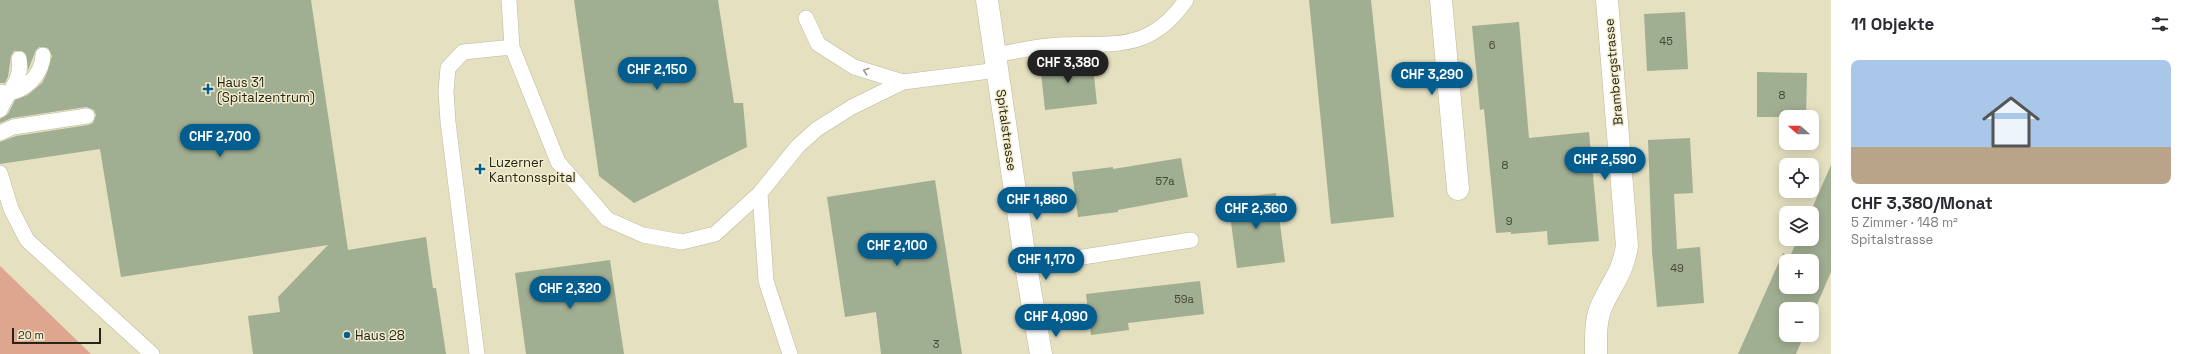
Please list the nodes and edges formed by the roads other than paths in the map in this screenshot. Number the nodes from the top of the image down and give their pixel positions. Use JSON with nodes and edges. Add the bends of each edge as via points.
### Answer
{"nodes":[{"id":1,"x":509,"y":0,"type":"edge"},
{"id":2,"x":987,"y":0,"type":"edge"},
{"id":3,"x":1186,"y":0,"type":"edge"},
{"id":4,"x":1440,"y":0,"type":"edge"},
{"id":5,"x":1607,"y":0,"type":"edge"},
{"id":6,"x":806,"y":18,"type":"dead end"},
{"id":7,"x":512,"y":47,"type":"junction"},
{"id":8,"x":994,"y":63,"type":"junction"},
{"id":9,"x":903,"y":82,"type":"junction"},
{"id":10,"x":6,"y":91,"type":"edge"},
{"id":11,"x":0,"y":110,"type":"edge"},
{"id":12,"x":87,"y":116,"type":"dead end"},
{"id":13,"x":0,"y":133,"type":"edge"},
{"id":14,"x":0,"y":173,"type":"edge"},
{"id":15,"x":1458,"y":189,"type":"dead end"},
{"id":16,"x":760,"y":193,"type":"junction"},
{"id":17,"x":1191,"y":240,"type":"dead end"},
{"id":18,"x":1026,"y":266,"type":"junction"},
{"id":19,"x":152,"y":354,"type":"edge"},
{"id":20,"x":476,"y":354,"type":"edge"},
{"id":21,"x":790,"y":354,"type":"edge"},
{"id":22,"x":1041,"y":354,"type":"edge"},
{"id":23,"x":1596,"y":354,"type":"edge"}],
"edges":[{"from":1,"to":7,"type":"lane"},
{"from":2,"to":8,"type":"street","name":"Spitalstrasse"},
{"from":3,"to":8,"type":"lane","via":[[1176,15],[1143,39],[1111,45],[1058,45]]},
{"from":4,"to":15,"type":"street"},
{"from":5,"to":23,"type":"street","name":"Brambergstrasse","via":[[1627,246],[1624,264],[1601,306]]},
{"from":9,"to":6,"type":"lane","one_way":true,"via":[[854,67],[818,44]]},
{"from":7,"to":16,"type":"lane","via":[[558,162],[607,219],[643,235],[682,242],[715,234]]},
{"from":7,"to":20,"type":"lane","via":[[463,52],[448,68],[448,122]]},
{"from":8,"to":9,"type":"lane"},
{"from":8,"to":18,"type":"street","name":"Spitalstrasse"},
{"from":9,"to":16,"type":"lane","via":[[852,107],[817,129],[798,146]]},
{"from":10,"to":10,"type":"lane","via":[[32,57],[43,66],[29,84]]},
{"from":10,"to":11,"type":"lane"},
{"from":12,"to":13,"type":"lane","via":[[13,127]]},
{"from":14,"to":19,"type":"lane","via":[[11,209],[27,240]]},
{"from":16,"to":21,"type":"lane","via":[[766,281]]},
{"from":17,"to":18,"type":"lane"},
{"from":18,"to":22,"type":"street","name":"Spitalstrasse"}]}
